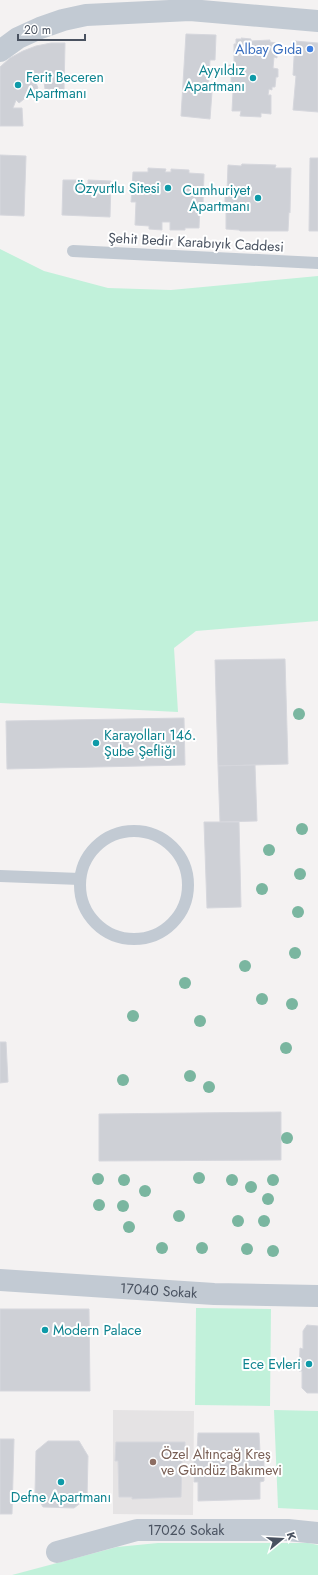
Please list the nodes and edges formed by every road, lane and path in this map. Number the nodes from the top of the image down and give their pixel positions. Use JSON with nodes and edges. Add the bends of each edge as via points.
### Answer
{"nodes":[{"id":1,"x":318,"y":21,"type":"edge"},
{"id":2,"x":0,"y":51,"type":"edge"},
{"id":3,"x":73,"y":251,"type":"dead end"},
{"id":4,"x":318,"y":263,"type":"edge"},
{"id":5,"x":0,"y":876,"type":"edge"},
{"id":6,"x":80,"y":879,"type":"junction"},
{"id":7,"x":0,"y":1280,"type":"edge"},
{"id":8,"x":318,"y":1296,"type":"edge"},
{"id":9,"x":318,"y":1533,"type":"edge"},
{"id":10,"x":57,"y":1552,"type":"dead end"}],
"edges":[{"from":1,"to":2,"type":"street","via":[[190,10],[86,14],[40,28],[18,38]]},
{"from":3,"to":4,"type":"lane","name":"Şehit Bedir Karabıyık Caddesi"},
{"from":5,"to":6,"type":"lane"},
{"from":6,"to":6,"type":"lane","via":[[85,862],[101,843],[111,836],[128,831],[147,832],[164,840],[177,852],[186,868],[188,886],[185,904],[172,923],[148,938],[131,939],[114,936],[99,927],[81,898]]},
{"from":7,"to":8,"type":"street","name":"17040 Sokak","via":[[214,1294]]},
{"from":9,"to":10,"type":"street","name":"17026 Sokak","via":[[288,1530],[137,1530]]}]}
